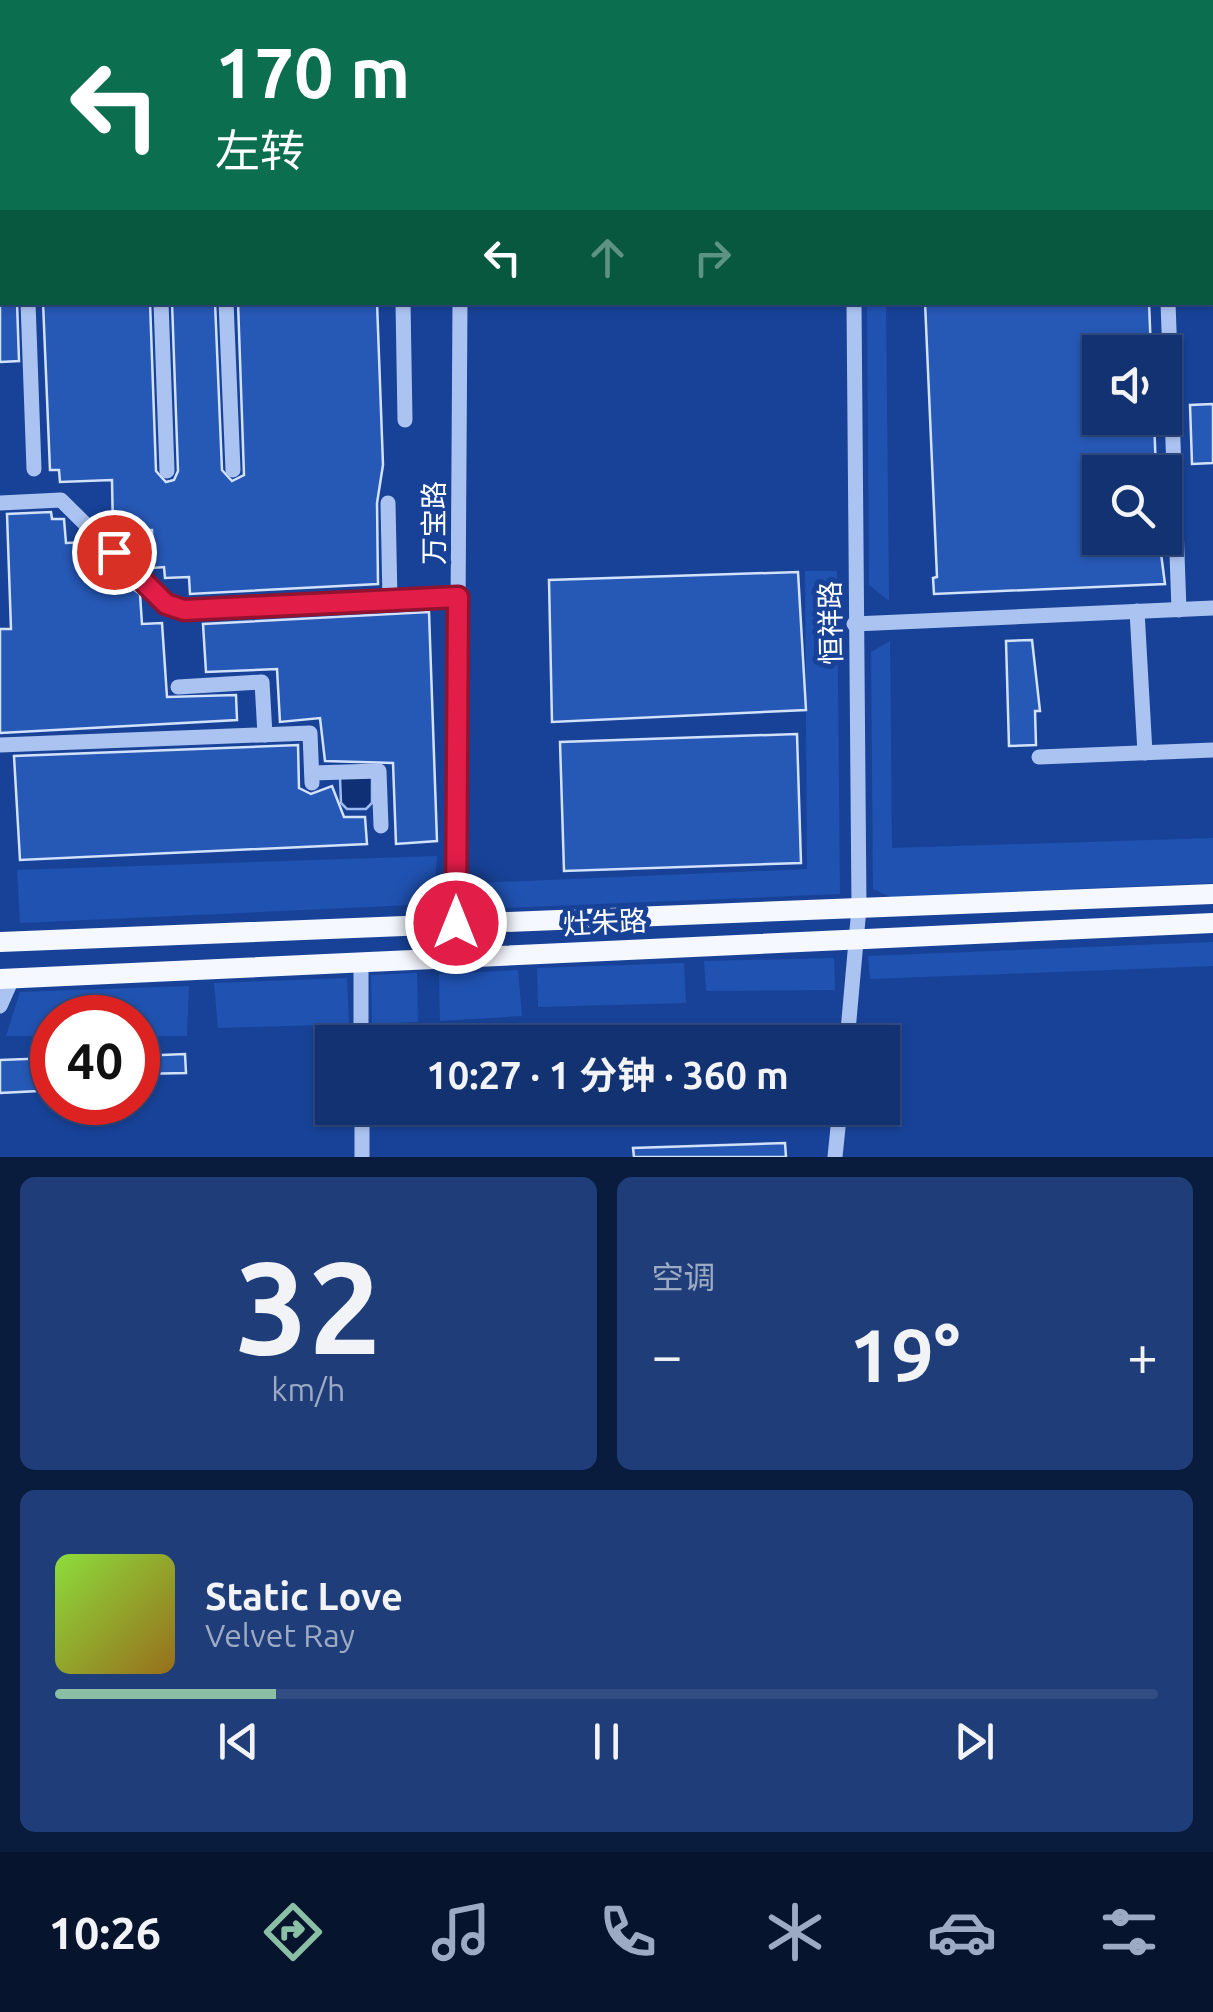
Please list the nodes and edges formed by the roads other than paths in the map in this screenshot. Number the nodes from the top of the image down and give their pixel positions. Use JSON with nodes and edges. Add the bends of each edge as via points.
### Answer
{"nodes":[{"id":1,"x":28,"y":305,"type":"edge"},
{"id":2,"x":161,"y":305,"type":"edge"},
{"id":3,"x":226,"y":305,"type":"edge"},
{"id":4,"x":403,"y":305,"type":"edge"},
{"id":5,"x":460,"y":305,"type":"edge"},
{"id":6,"x":854,"y":305,"type":"edge"},
{"id":7,"x":1168,"y":305,"type":"edge"},
{"id":8,"x":405,"y":420,"type":"dead end"},
{"id":9,"x":34,"y":469,"type":"dead end"},
{"id":10,"x":233,"y":470,"type":"dead end"},
{"id":11,"x":167,"y":471,"type":"dead end"},
{"id":12,"x":0,"y":503,"type":"edge"},
{"id":13,"x":388,"y":503,"type":"dead end"},
{"id":14,"x":458,"y":597,"type":"junction"},
{"id":15,"x":390,"y":600,"type":"junction"},
{"id":16,"x":1213,"y":608,"type":"edge"},
{"id":17,"x":1179,"y":610,"type":"junction"},
{"id":18,"x":1137,"y":612,"type":"junction"},
{"id":19,"x":854,"y":624,"type":"junction"},
{"id":20,"x":178,"y":686,"type":"dead end"},
{"id":21,"x":265,"y":735,"type":"junction"},
{"id":22,"x":0,"y":745,"type":"edge"},
{"id":23,"x":1213,"y":750,"type":"edge"},
{"id":24,"x":1145,"y":753,"type":"junction"},
{"id":25,"x":1039,"y":757,"type":"dead end"},
{"id":26,"x":380,"y":826,"type":"dead end"},
{"id":27,"x":1213,"y":894,"type":"edge"},
{"id":28,"x":859,"y":908,"type":"junction"},
{"id":29,"x":456,"y":923,"type":"junction"},
{"id":30,"x":1213,"y":923,"type":"edge"},
{"id":31,"x":0,"y":942,"type":"edge"},
{"id":32,"x":857,"y":942,"type":"junction"},
{"id":33,"x":361,"y":962,"type":"junction"},
{"id":34,"x":6,"y":979,"type":"edge"},
{"id":35,"x":0,"y":1006,"type":"edge"},
{"id":36,"x":361,"y":1025,"type":"edge"},
{"id":37,"x":848,"y":1025,"type":"edge"},
{"id":38,"x":362,"y":1125,"type":"edge"},
{"id":39,"x":838,"y":1125,"type":"edge"},
{"id":40,"x":362,"y":1157,"type":"edge"},
{"id":41,"x":834,"y":1157,"type":"edge"}],
"edges":[{"from":1,"to":9,"type":"street"},
{"from":2,"to":11,"type":"street"},
{"from":3,"to":10,"type":"street"},
{"from":4,"to":8,"type":"street"},
{"from":5,"to":14,"type":"street","name":"万宝路"},
{"from":6,"to":19,"type":"street","name":"恒祥路"},
{"from":7,"to":17,"type":"street"},
{"from":12,"to":15,"type":"street","via":[[62,500],[166,604],[184,610]]},
{"from":13,"to":15,"type":"street"},
{"from":14,"to":15,"type":"street"},
{"from":14,"to":29,"type":"street","name":"万宝路"},
{"from":16,"to":17,"type":"street"},
{"from":17,"to":18,"type":"street"},
{"from":18,"to":19,"type":"street"},
{"from":18,"to":24,"type":"street"},
{"from":19,"to":28,"type":"street","name":"恒祥路"},
{"from":20,"to":21,"type":"street","via":[[262,682]]},
{"from":21,"to":22,"type":"street"},
{"from":21,"to":26,"type":"street","via":[[310,733],[312,778],[378,771]]},
{"from":23,"to":24,"type":"street"},
{"from":24,"to":25,"type":"street"},
{"from":27,"to":28,"type":"main road","name":"灶朱路"},
{"from":28,"to":29,"type":"main road","name":"灶朱路"},
{"from":28,"to":32,"type":"street","name":"恒祥路"},
{"from":29,"to":31,"type":"main road","name":"灶朱路"},
{"from":30,"to":32,"type":"main road","name":"灶朱路"},
{"from":32,"to":33,"type":"main road","name":"灶朱路"},
{"from":32,"to":37,"type":"street","name":"恒祥路"},
{"from":33,"to":34,"type":"main road","name":"灶朱路"},
{"from":33,"to":36,"type":"street"},
{"from":34,"to":35,"type":"street"},
{"from":38,"to":40,"type":"street"},
{"from":39,"to":41,"type":"street"}]}
